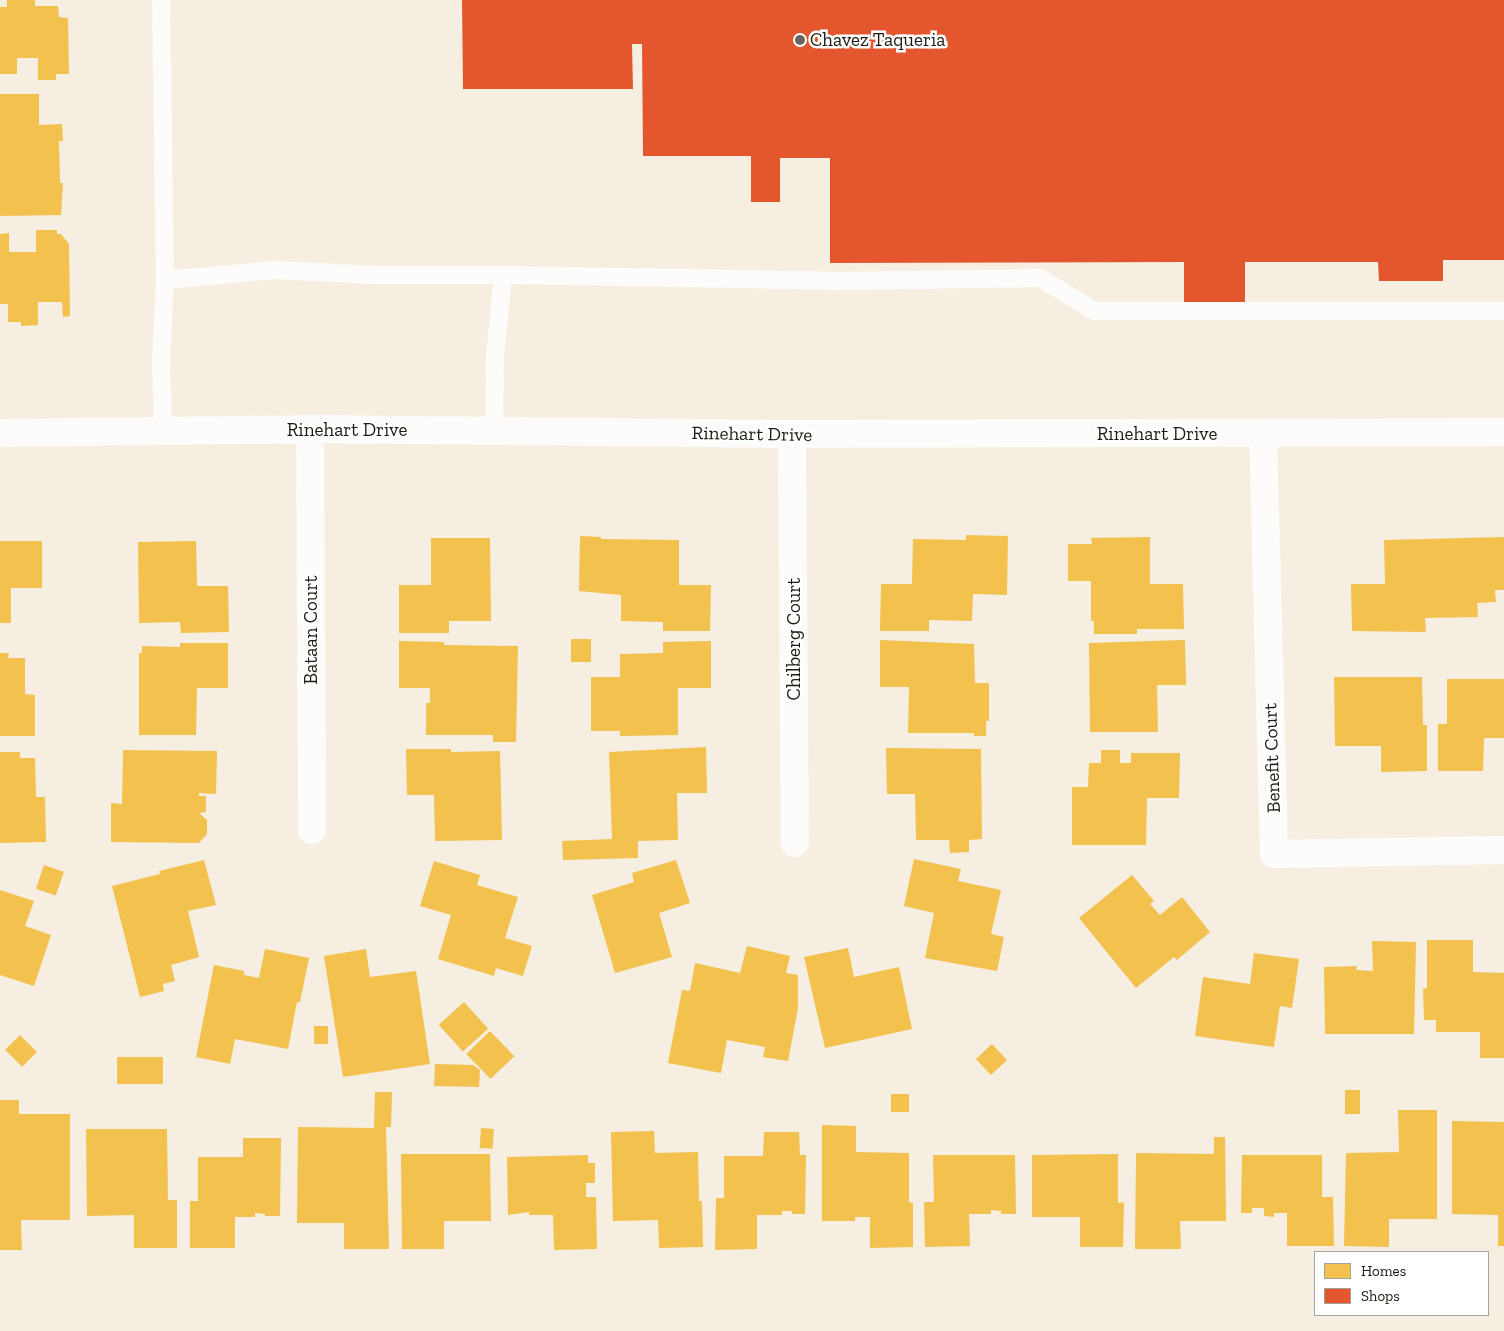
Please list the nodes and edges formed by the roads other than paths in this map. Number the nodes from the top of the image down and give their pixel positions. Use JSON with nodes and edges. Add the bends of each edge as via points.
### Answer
{"nodes":[{"id":1,"x":161,"y":0,"type":"edge"},
{"id":2,"x":503,"y":275,"type":"junction"},
{"id":3,"x":165,"y":280,"type":"junction"},
{"id":4,"x":1504,"y":311,"type":"edge"},
{"id":5,"x":310,"y":429,"type":"junction"},
{"id":6,"x":494,"y":431,"type":"junction"},
{"id":7,"x":163,"y":432,"type":"junction"},
{"id":8,"x":1504,"y":432,"type":"edge"},
{"id":9,"x":0,"y":433,"type":"edge"},
{"id":10,"x":792,"y":434,"type":"junction"},
{"id":11,"x":1263,"y":434,"type":"junction"},
{"id":12,"x":312,"y":830,"type":"dead end"},
{"id":13,"x":795,"y":843,"type":"dead end"},
{"id":14,"x":1504,"y":850,"type":"edge"}],
"edges":[{"from":1,"to":3,"type":"lane"},
{"from":2,"to":3,"type":"lane","via":[[378,275],[274,270]]},
{"from":2,"to":4,"type":"lane","via":[[833,281],[1040,278],[1095,311]]},
{"from":2,"to":6,"type":"lane","via":[[495,357]]},
{"from":3,"to":7,"type":"lane","via":[[161,360]]},
{"from":5,"to":6,"type":"street","name":"Rinehart Drive"},
{"from":5,"to":7,"type":"street","name":"Rinehart Drive"},
{"from":5,"to":12,"type":"street","name":"Bataan Court"},
{"from":6,"to":10,"type":"street","name":"Rinehart Drive"},
{"from":7,"to":9,"type":"street","name":"Rinehart Drive"},
{"from":8,"to":11,"type":"street","name":"Rinehart Drive"},
{"from":10,"to":11,"type":"street","name":"Rinehart Drive"},
{"from":10,"to":13,"type":"street","name":"Chilberg Court"},
{"from":11,"to":14,"type":"street","name":"Benefit Court","via":[[1274,854]]}]}
